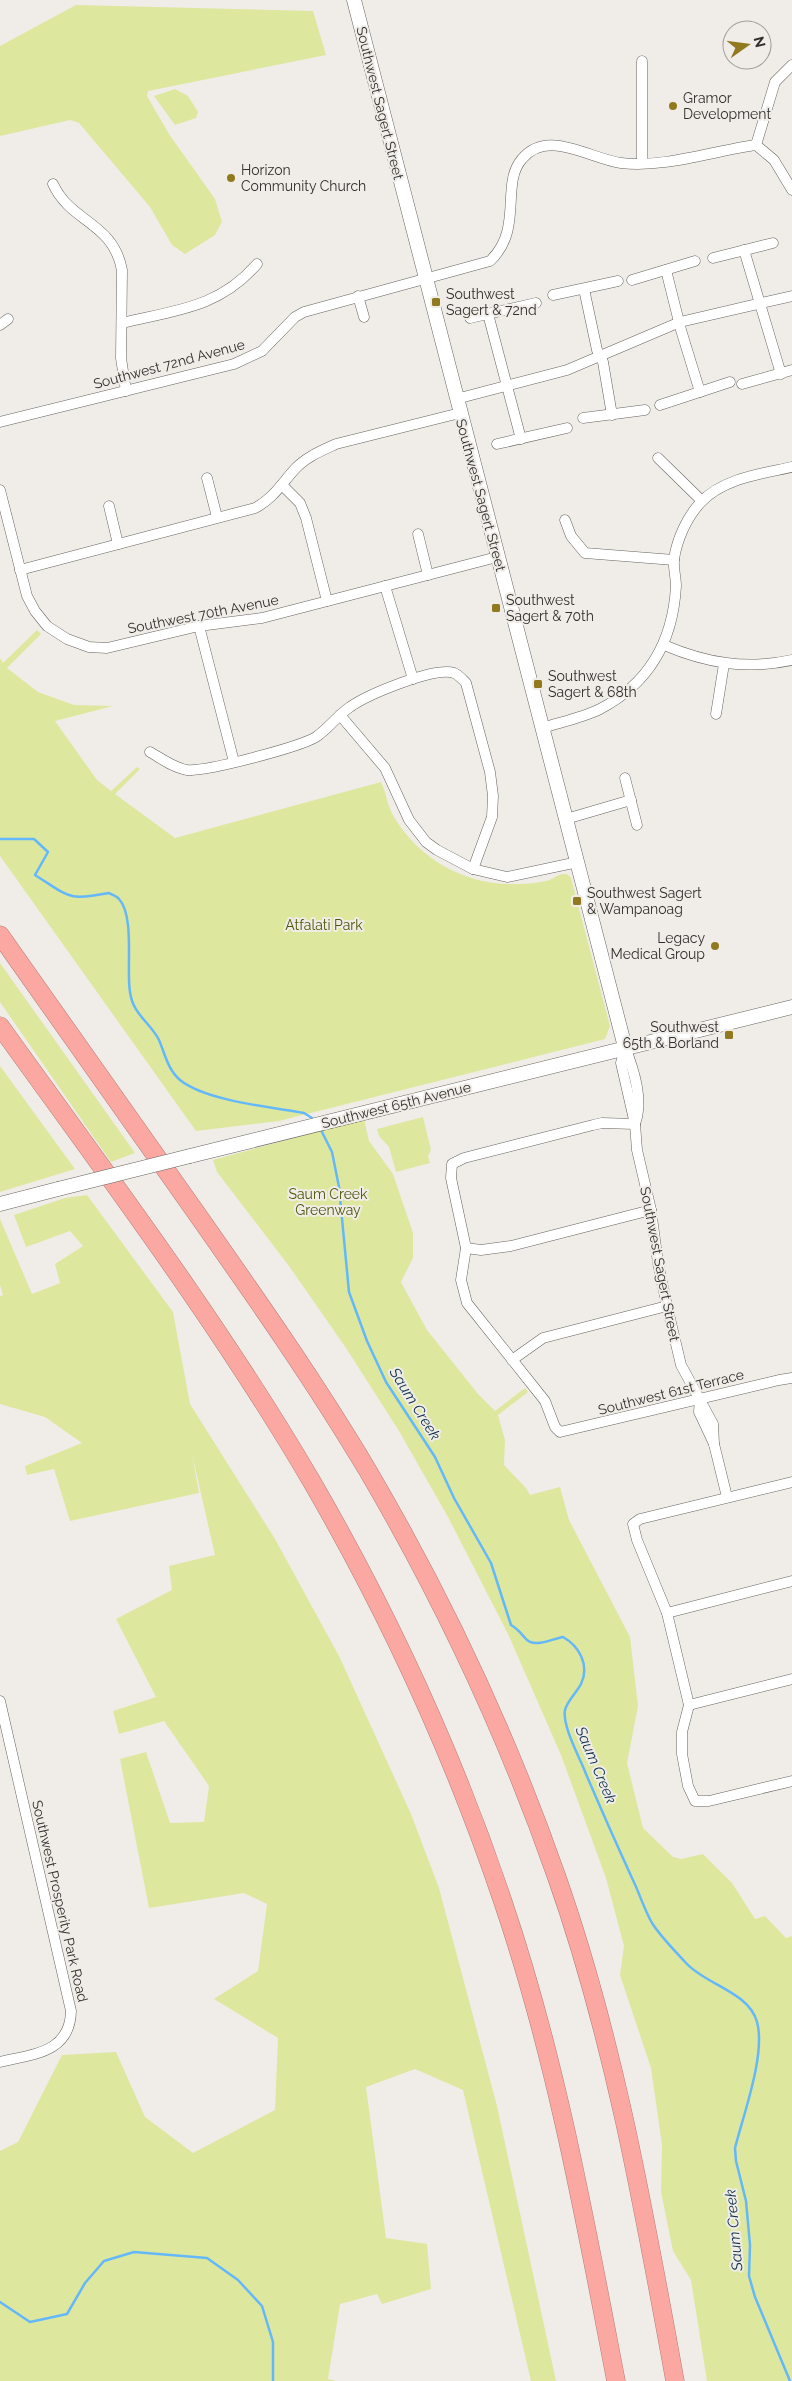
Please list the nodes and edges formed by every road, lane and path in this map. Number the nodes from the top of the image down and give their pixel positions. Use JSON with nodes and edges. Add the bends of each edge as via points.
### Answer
{"nodes":[{"id":1,"x":354,"y":0,"type":"edge"},
{"id":2,"x":642,"y":60,"type":"dead end"},
{"id":3,"x":792,"y":65,"type":"edge"},
{"id":4,"x":756,"y":145,"type":"junction"},
{"id":5,"x":642,"y":164,"type":"junction"},
{"id":6,"x":53,"y":184,"type":"dead end"},
{"id":7,"x":792,"y":190,"type":"edge"},
{"id":8,"x":773,"y":243,"type":"dead end"},
{"id":9,"x":744,"y":250,"type":"junction"},
{"id":10,"x":713,"y":258,"type":"dead end"},
{"id":11,"x":695,"y":261,"type":"dead end"},
{"id":12,"x":257,"y":264,"type":"dead end"},
{"id":13,"x":666,"y":270,"type":"junction"},
{"id":14,"x":425,"y":280,"type":"junction"},
{"id":15,"x":632,"y":280,"type":"dead end"},
{"id":16,"x":618,"y":281,"type":"dead end"},
{"id":17,"x":584,"y":288,"type":"junction"},
{"id":18,"x":553,"y":295,"type":"dead end"},
{"id":19,"x":358,"y":296,"type":"junction"},
{"id":20,"x":792,"y":296,"type":"edge"},
{"id":21,"x":758,"y":302,"type":"junction"},
{"id":22,"x":536,"y":303,"type":"dead end"},
{"id":23,"x":488,"y":314,"type":"junction"},
{"id":24,"x":364,"y":317,"type":"dead end"},
{"id":25,"x":470,"y":318,"type":"dead end"},
{"id":26,"x":680,"y":322,"type":"junction"},
{"id":27,"x":122,"y":323,"type":"junction"},
{"id":28,"x":600,"y":356,"type":"junction"},
{"id":29,"x":792,"y":370,"type":"edge"},
{"id":30,"x":781,"y":374,"type":"junction"},
{"id":31,"x":730,"y":382,"type":"dead end"},
{"id":32,"x":742,"y":384,"type":"dead end"},
{"id":33,"x":507,"y":386,"type":"junction"},
{"id":34,"x":126,"y":391,"type":"junction"},
{"id":35,"x":700,"y":392,"type":"junction"},
{"id":36,"x":660,"y":405,"type":"dead end"},
{"id":37,"x":458,"y":406,"type":"junction"},
{"id":38,"x":645,"y":410,"type":"dead end"},
{"id":39,"x":612,"y":415,"type":"junction"},
{"id":40,"x":583,"y":418,"type":"dead end"},
{"id":41,"x":0,"y":422,"type":"edge"},
{"id":42,"x":567,"y":428,"type":"dead end"},
{"id":43,"x":521,"y":439,"type":"junction"},
{"id":44,"x":496,"y":444,"type":"dead end"},
{"id":45,"x":658,"y":458,"type":"dead end"},
{"id":46,"x":792,"y":467,"type":"edge"},
{"id":47,"x":207,"y":478,"type":"dead end"},
{"id":48,"x":282,"y":485,"type":"junction"},
{"id":49,"x":0,"y":490,"type":"edge"},
{"id":50,"x":702,"y":501,"type":"junction"},
{"id":51,"x":109,"y":506,"type":"dead end"},
{"id":52,"x":217,"y":518,"type":"junction"},
{"id":53,"x":565,"y":520,"type":"dead end"},
{"id":54,"x":418,"y":534,"type":"dead end"},
{"id":55,"x":118,"y":544,"type":"junction"},
{"id":56,"x":498,"y":557,"type":"junction"},
{"id":57,"x":674,"y":560,"type":"junction"},
{"id":58,"x":20,"y":570,"type":"junction"},
{"id":59,"x":428,"y":575,"type":"junction"},
{"id":60,"x":385,"y":586,"type":"junction"},
{"id":61,"x":327,"y":601,"type":"junction"},
{"id":62,"x":199,"y":626,"type":"junction"},
{"id":63,"x":664,"y":645,"type":"junction"},
{"id":64,"x":792,"y":660,"type":"edge"},
{"id":65,"x":724,"y":664,"type":"junction"},
{"id":66,"x":413,"y":680,"type":"junction"},
{"id":67,"x":716,"y":714,"type":"dead end"},
{"id":68,"x":340,"y":715,"type":"junction"},
{"id":69,"x":542,"y":728,"type":"junction"},
{"id":70,"x":150,"y":752,"type":"dead end"},
{"id":71,"x":234,"y":762,"type":"junction"},
{"id":72,"x":625,"y":778,"type":"dead end"},
{"id":73,"x":630,"y":800,"type":"junction"},
{"id":74,"x":566,"y":819,"type":"junction"},
{"id":75,"x":637,"y":825,"type":"dead end"},
{"id":76,"x":578,"y":862,"type":"junction"},
{"id":77,"x":474,"y":869,"type":"junction"},
{"id":78,"x":0,"y":935,"type":"edge"},
{"id":79,"x":792,"y":1007,"type":"edge"},
{"id":80,"x":0,"y":1026,"type":"edge"},
{"id":81,"x":625,"y":1048,"type":"junction"},
{"id":82,"x":635,"y":1124,"type":"junction"},
{"id":83,"x":0,"y":1204,"type":"edge"},
{"id":84,"x":651,"y":1210,"type":"junction"},
{"id":85,"x":466,"y":1248,"type":"junction"},
{"id":86,"x":667,"y":1306,"type":"junction"},
{"id":87,"x":512,"y":1360,"type":"junction"},
{"id":88,"x":792,"y":1378,"type":"edge"},
{"id":89,"x":700,"y":1399,"type":"junction"},
{"id":90,"x":792,"y":1482,"type":"edge"},
{"id":91,"x":727,"y":1497,"type":"junction"},
{"id":92,"x":792,"y":1581,"type":"edge"},
{"id":93,"x":667,"y":1613,"type":"junction"},
{"id":94,"x":792,"y":1679,"type":"edge"},
{"id":95,"x":0,"y":1701,"type":"edge"},
{"id":96,"x":689,"y":1705,"type":"junction"},
{"id":97,"x":792,"y":1781,"type":"edge"},
{"id":98,"x":0,"y":2062,"type":"edge"},
{"id":99,"x":616,"y":2381,"type":"edge"},
{"id":100,"x":675,"y":2381,"type":"edge"}],
"edges":[{"from":1,"to":14,"type":"main road","name":"Southwest Sagert Street"},
{"from":2,"to":5,"type":"street"},
{"from":3,"to":4,"type":"street","via":[[774,82]]},
{"from":4,"to":5,"type":"street","name":"Southwest 72nd Avenue"},
{"from":4,"to":7,"type":"street","via":[[774,160]]},
{"from":5,"to":14,"type":"street","name":"Southwest 72nd Avenue","via":[[620,163],[548,145],[533,148],[520,160],[514,176],[508,232],[500,251],[490,261]]},
{"from":6,"to":27,"type":"street","via":[[62,201],[105,234],[116,249],[122,270]]},
{"from":8,"to":9,"type":"street"},
{"from":9,"to":10,"type":"street"},
{"from":9,"to":21,"type":"street"},
{"from":11,"to":13,"type":"street"},
{"from":12,"to":27,"type":"street","via":[[243,281],[219,296],[186,308]]},
{"from":13,"to":15,"type":"street"},
{"from":13,"to":26,"type":"street"},
{"from":14,"to":19,"type":"street","name":"Southwest 72nd Avenue"},
{"from":14,"to":37,"type":"main road","name":"Southwest Sagert Street"},
{"from":16,"to":17,"type":"street"},
{"from":17,"to":18,"type":"street"},
{"from":17,"to":28,"type":"street"},
{"from":19,"to":24,"type":"street"},
{"from":19,"to":34,"type":"street","name":"Southwest 72nd Avenue","via":[[304,312],[262,351],[234,364]]},
{"from":20,"to":21,"type":"street"},
{"from":21,"to":26,"type":"street"},
{"from":21,"to":30,"type":"street"},
{"from":22,"to":23,"type":"street"},
{"from":23,"to":25,"type":"street"},
{"from":23,"to":33,"type":"street"},
{"from":26,"to":28,"type":"street"},
{"from":26,"to":35,"type":"street"},
{"from":27,"to":34,"type":"street","via":[[122,368]]},
{"from":28,"to":33,"type":"street","via":[[567,370]]},
{"from":28,"to":39,"type":"street"},
{"from":29,"to":30,"type":"street"},
{"from":30,"to":32,"type":"street"},
{"from":31,"to":35,"type":"street"},
{"from":33,"to":37,"type":"street"},
{"from":33,"to":43,"type":"street"},
{"from":34,"to":41,"type":"street","name":"Southwest 72nd Avenue"},
{"from":35,"to":36,"type":"street"},
{"from":37,"to":48,"type":"street","via":[[336,444],[308,458]]},
{"from":37,"to":56,"type":"main road","name":"Southwest Sagert Street"},
{"from":38,"to":39,"type":"street"},
{"from":39,"to":40,"type":"street"},
{"from":42,"to":43,"type":"street"},
{"from":43,"to":44,"type":"street"},
{"from":45,"to":50,"type":"street"},
{"from":46,"to":50,"type":"street","via":[[735,480]]},
{"from":47,"to":52,"type":"street"},
{"from":48,"to":52,"type":"street","via":[[256,508]]},
{"from":48,"to":61,"type":"street","via":[[300,503],[306,518]]},
{"from":49,"to":58,"type":"street","name":"Southwest 70th Avenue"},
{"from":50,"to":57,"type":"street","via":[[684,525]]},
{"from":51,"to":55,"type":"street"},
{"from":52,"to":55,"type":"street"},
{"from":53,"to":57,"type":"street","via":[[572,536],[585,552]]},
{"from":54,"to":59,"type":"street"},
{"from":55,"to":58,"type":"street"},
{"from":56,"to":59,"type":"street","name":"Southwest 70th Avenue"},
{"from":56,"to":69,"type":"main road","name":"Southwest Sagert Street"},
{"from":57,"to":63,"type":"street","via":[[674,611]]},
{"from":58,"to":62,"type":"street","name":"Southwest 70th Avenue","via":[[34,611],[47,626],[67,639],[89,647],[107,648]]},
{"from":59,"to":60,"type":"street","name":"Southwest 70th Avenue"},
{"from":60,"to":61,"type":"street","name":"Southwest 70th Avenue"},
{"from":60,"to":66,"type":"street"},
{"from":61,"to":62,"type":"street","name":"Southwest 70th Avenue","via":[[262,618]]},
{"from":62,"to":71,"type":"street"},
{"from":63,"to":65,"type":"street","via":[[692,657]]},
{"from":63,"to":69,"type":"street","via":[[638,680],[612,701],[583,716]]},
{"from":64,"to":65,"type":"street","via":[[748,666]]},
{"from":65,"to":67,"type":"street"},
{"from":66,"to":68,"type":"street","via":[[376,692]]},
{"from":66,"to":77,"type":"street","via":[[453,672],[466,683],[490,772],[493,796],[492,817]]},
{"from":68,"to":71,"type":"street","via":[[315,737]]},
{"from":68,"to":77,"type":"street","via":[[385,768],[417,832],[437,850]]},
{"from":69,"to":74,"type":"main road","name":"Southwest Sagert Street"},
{"from":70,"to":71,"type":"street","via":[[177,768],[189,770]]},
{"from":72,"to":73,"type":"street"},
{"from":73,"to":74,"type":"street"},
{"from":73,"to":75,"type":"street"},
{"from":74,"to":76,"type":"main road","name":"Southwest Sagert Street"},
{"from":76,"to":77,"type":"street","via":[[507,876]]},
{"from":76,"to":81,"type":"main road","name":"Southwest Sagert Street"},
{"from":78,"to":100,"type":"highway","via":[[256,1299],[339,1423],[410,1545],[472,1670],[521,1782],[557,1877],[601,2023],[634,2162]]},
{"from":79,"to":81,"type":"main road","name":"Southwest 65th Avenue"},
{"from":80,"to":99,"type":"highway","via":[[202,1310],[283,1435],[338,1527],[414,1680],[481,1841],[533,1997],[569,2142]]},
{"from":81,"to":82,"type":"street","name":"Southwest Sagert Street","via":[[622,1063]]},
{"from":81,"to":83,"type":"main road","name":"Southwest 65th Avenue","bridge":true},
{"from":82,"to":84,"type":"street","name":"Southwest Sagert Street","via":[[637,1150]]},
{"from":82,"to":85,"type":"street","via":[[602,1123],[464,1158],[452,1164],[451,1178]]},
{"from":84,"to":85,"type":"street","via":[[511,1246],[481,1250]]},
{"from":84,"to":86,"type":"street","name":"Southwest Sagert Street"},
{"from":85,"to":87,"type":"street","via":[[461,1280],[467,1303]]},
{"from":86,"to":87,"type":"street","via":[[542,1338]]},
{"from":86,"to":89,"type":"street","name":"Southwest Sagert Street","via":[[681,1364]]},
{"from":87,"to":89,"type":"street","name":"Southwest 61st Terrace","via":[[545,1401],[558,1430],[564,1432]]},
{"from":88,"to":89,"type":"street","name":"Southwest 61st Terrace"},
{"from":89,"to":91,"type":"street","name":"Southwest Sagert Street","via":[[700,1412],[714,1444]]},
{"from":90,"to":91,"type":"street"},
{"from":91,"to":93,"type":"street","via":[[640,1519],[633,1524],[636,1540]]},
{"from":92,"to":93,"type":"street"},
{"from":93,"to":96,"type":"street"},
{"from":94,"to":96,"type":"street"},
{"from":95,"to":98,"type":"street","name":"Southwest Prosperity Park Road","via":[[71,2012],[67,2032],[57,2044],[43,2052]]},
{"from":96,"to":97,"type":"street","via":[[681,1748],[688,1786],[695,1801],[709,1801]]}]}
